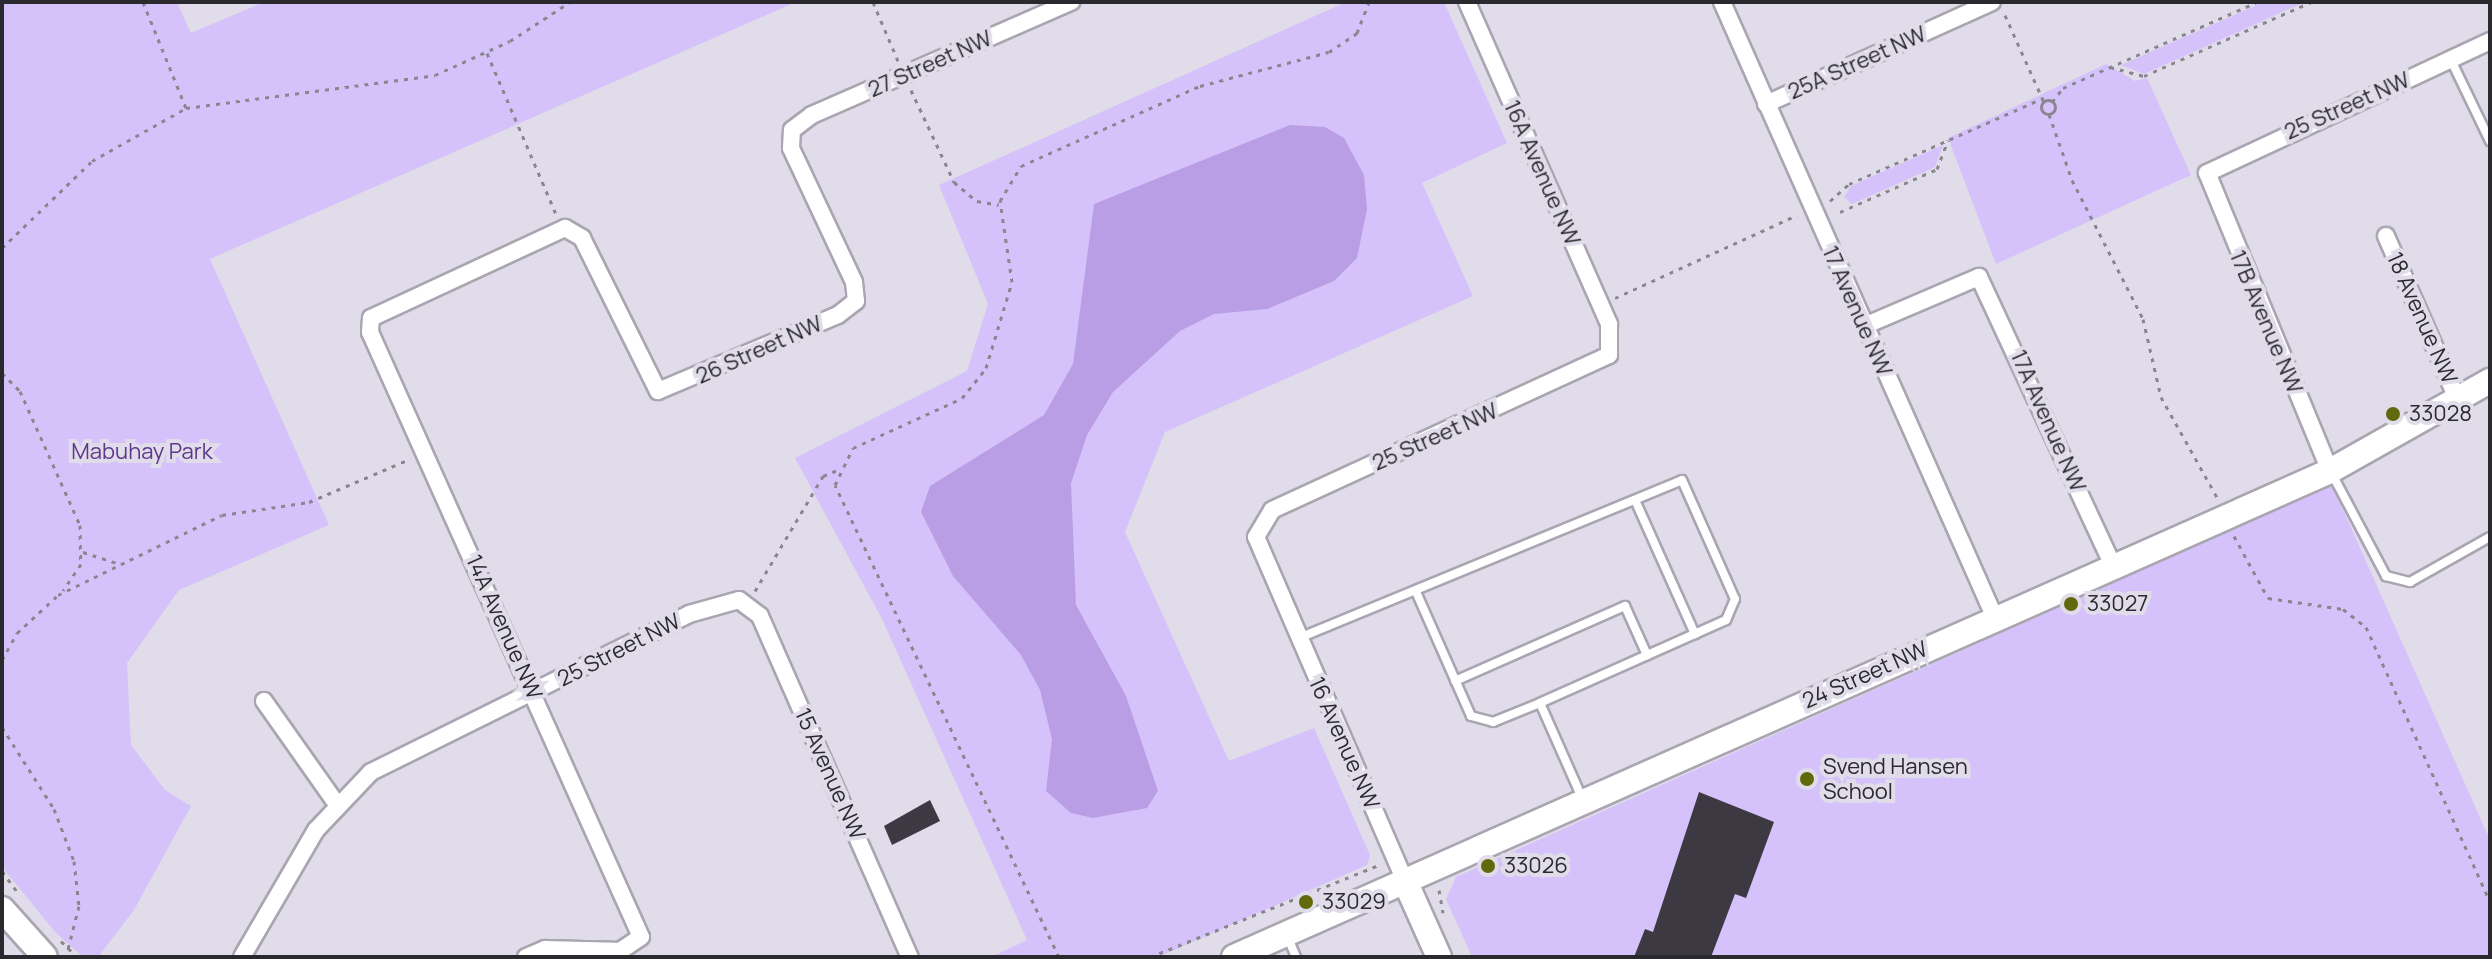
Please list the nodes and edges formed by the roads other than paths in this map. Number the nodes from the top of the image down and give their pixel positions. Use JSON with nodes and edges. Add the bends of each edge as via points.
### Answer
{"nodes":[{"id":1,"x":1071,"y":2,"type":"edge"},
{"id":2,"x":1467,"y":2,"type":"edge"},
{"id":3,"x":1722,"y":2,"type":"edge"},
{"id":4,"x":1998,"y":6,"type":"edge"},
{"id":5,"x":2490,"y":41,"type":"edge"},
{"id":6,"x":2451,"y":59,"type":"junction"},
{"id":7,"x":1766,"y":104,"type":"junction"},
{"id":8,"x":2490,"y":141,"type":"edge"},
{"id":9,"x":2207,"y":173,"type":"joint"},
{"id":10,"x":2386,"y":236,"type":"dead end"},
{"id":11,"x":856,"y":301,"type":"joint"},
{"id":12,"x":1864,"y":326,"type":"junction"},
{"id":13,"x":1610,"y":345,"type":"joint"},
{"id":14,"x":2490,"y":381,"type":"edge"},
{"id":15,"x":658,"y":391,"type":"joint"},
{"id":16,"x":2458,"y":401,"type":"junction"},
{"id":17,"x":2330,"y":471,"type":"junction"},
{"id":18,"x":1635,"y":500,"type":"junction"},
{"id":19,"x":1258,"y":527,"type":"joint"},
{"id":20,"x":2490,"y":537,"type":"edge"},
{"id":21,"x":2114,"y":568,"type":"junction"},
{"id":22,"x":1417,"y":594,"type":"junction"},
{"id":23,"x":743,"y":602,"type":"joint"},
{"id":24,"x":1995,"y":618,"type":"junction"},
{"id":25,"x":1695,"y":634,"type":"junction"},
{"id":26,"x":1298,"y":639,"type":"junction"},
{"id":27,"x":1647,"y":655,"type":"junction"},
{"id":28,"x":1455,"y":681,"type":"junction"},
{"id":29,"x":534,"y":694,"type":"junction"},
{"id":30,"x":264,"y":701,"type":"dead end"},
{"id":31,"x":1540,"y":703,"type":"junction"},
{"id":32,"x":1584,"y":801,"type":"junction"},
{"id":33,"x":336,"y":803,"type":"junction"},
{"id":34,"x":1400,"y":870,"type":"junction"},
{"id":35,"x":2,"y":909,"type":"edge"},
{"id":36,"x":1286,"y":934,"type":"junction"},
{"id":37,"x":57,"y":953,"type":"edge"},
{"id":38,"x":242,"y":957,"type":"edge"},
{"id":39,"x":526,"y":957,"type":"edge"},
{"id":40,"x":910,"y":957,"type":"edge"},
{"id":41,"x":1234,"y":957,"type":"edge"},
{"id":42,"x":1296,"y":957,"type":"edge"},
{"id":43,"x":1439,"y":957,"type":"edge"}],
"edges":[{"from":1,"to":11,"type":"street","name":"27 Street NW","via":[[812,115],[792,130],[791,148],[854,282]]},
{"from":2,"to":13,"type":"street","name":"16A Avenue NW","via":[[1600,304]]},
{"from":3,"to":7,"type":"street","name":"17 Avenue NW"},
{"from":4,"to":7,"type":"street","name":"25A Street NW"},
{"from":5,"to":6,"type":"street","name":"25 Street NW"},
{"from":6,"to":8,"type":"lane"},
{"from":6,"to":9,"type":"street","name":"25 Street NW"},
{"from":7,"to":12,"type":"street","name":"17 Avenue NW"},
{"from":9,"to":17,"type":"street","name":"17B Avenue NW"},
{"from":10,"to":16,"type":"street","name":"18 Avenue NW"},
{"from":11,"to":15,"type":"street","name":"26 Street NW","via":[[838,315]]},
{"from":12,"to":21,"type":"street","name":"17A Avenue NW","via":[[1979,277]]},
{"from":12,"to":24,"type":"street","name":"17 Avenue NW"},
{"from":13,"to":19,"type":"street","name":"25 Street NW","via":[[1603,361],[1272,510]]},
{"from":14,"to":16,"type":"street","name":"24 Street NW"},
{"from":15,"to":29,"type":"street","name":"14A Avenue NW","via":[[567,230],[377,312],[368,324]]},
{"from":16,"to":17,"type":"street","name":"24 Street NW"},
{"from":17,"to":20,"type":"lane","via":[[2386,576],[2410,582]]},
{"from":17,"to":21,"type":"street","name":"24 Street NW"},
{"from":18,"to":22,"type":"lane"},
{"from":18,"to":25,"type":"lane"},
{"from":18,"to":25,"type":"lane","via":[[1682,480],[1735,599],[1726,620]]},
{"from":19,"to":26,"type":"street","name":"16 Avenue NW","via":[[1258,547]]},
{"from":21,"to":24,"type":"street","name":"24 Street NW"},
{"from":22,"to":26,"type":"lane"},
{"from":22,"to":28,"type":"lane"},
{"from":23,"to":29,"type":"street","name":"25 Street NW","via":[[689,614]]},
{"from":23,"to":40,"type":"street","name":"15 Avenue NW","via":[[760,616]]},
{"from":24,"to":32,"type":"street","name":"24 Street NW"},
{"from":25,"to":27,"type":"lane"},
{"from":26,"to":34,"type":"street","name":"16 Avenue NW"},
{"from":27,"to":28,"type":"lane","via":[[1625,606]]},
{"from":27,"to":31,"type":"lane"},
{"from":28,"to":31,"type":"lane","via":[[1471,716],[1493,722]]},
{"from":29,"to":33,"type":"street","name":"25 Street NW","via":[[398,756]]},
{"from":29,"to":39,"type":"street","name":"14A Avenue NW","via":[[640,929],[638,943],[620,951],[545,949]]},
{"from":30,"to":33,"type":"street"},
{"from":31,"to":32,"type":"lane"},
{"from":32,"to":34,"type":"street","name":"24 Street NW"},
{"from":33,"to":38,"type":"street","name":"25 Street NW"},
{"from":34,"to":36,"type":"street","name":"24 Street NW"},
{"from":34,"to":43,"type":"street","name":"16 Avenue NW"},
{"from":35,"to":37,"type":"street"},
{"from":36,"to":41,"type":"street","name":"24 Street NW"},
{"from":36,"to":42,"type":"lane"}]}
